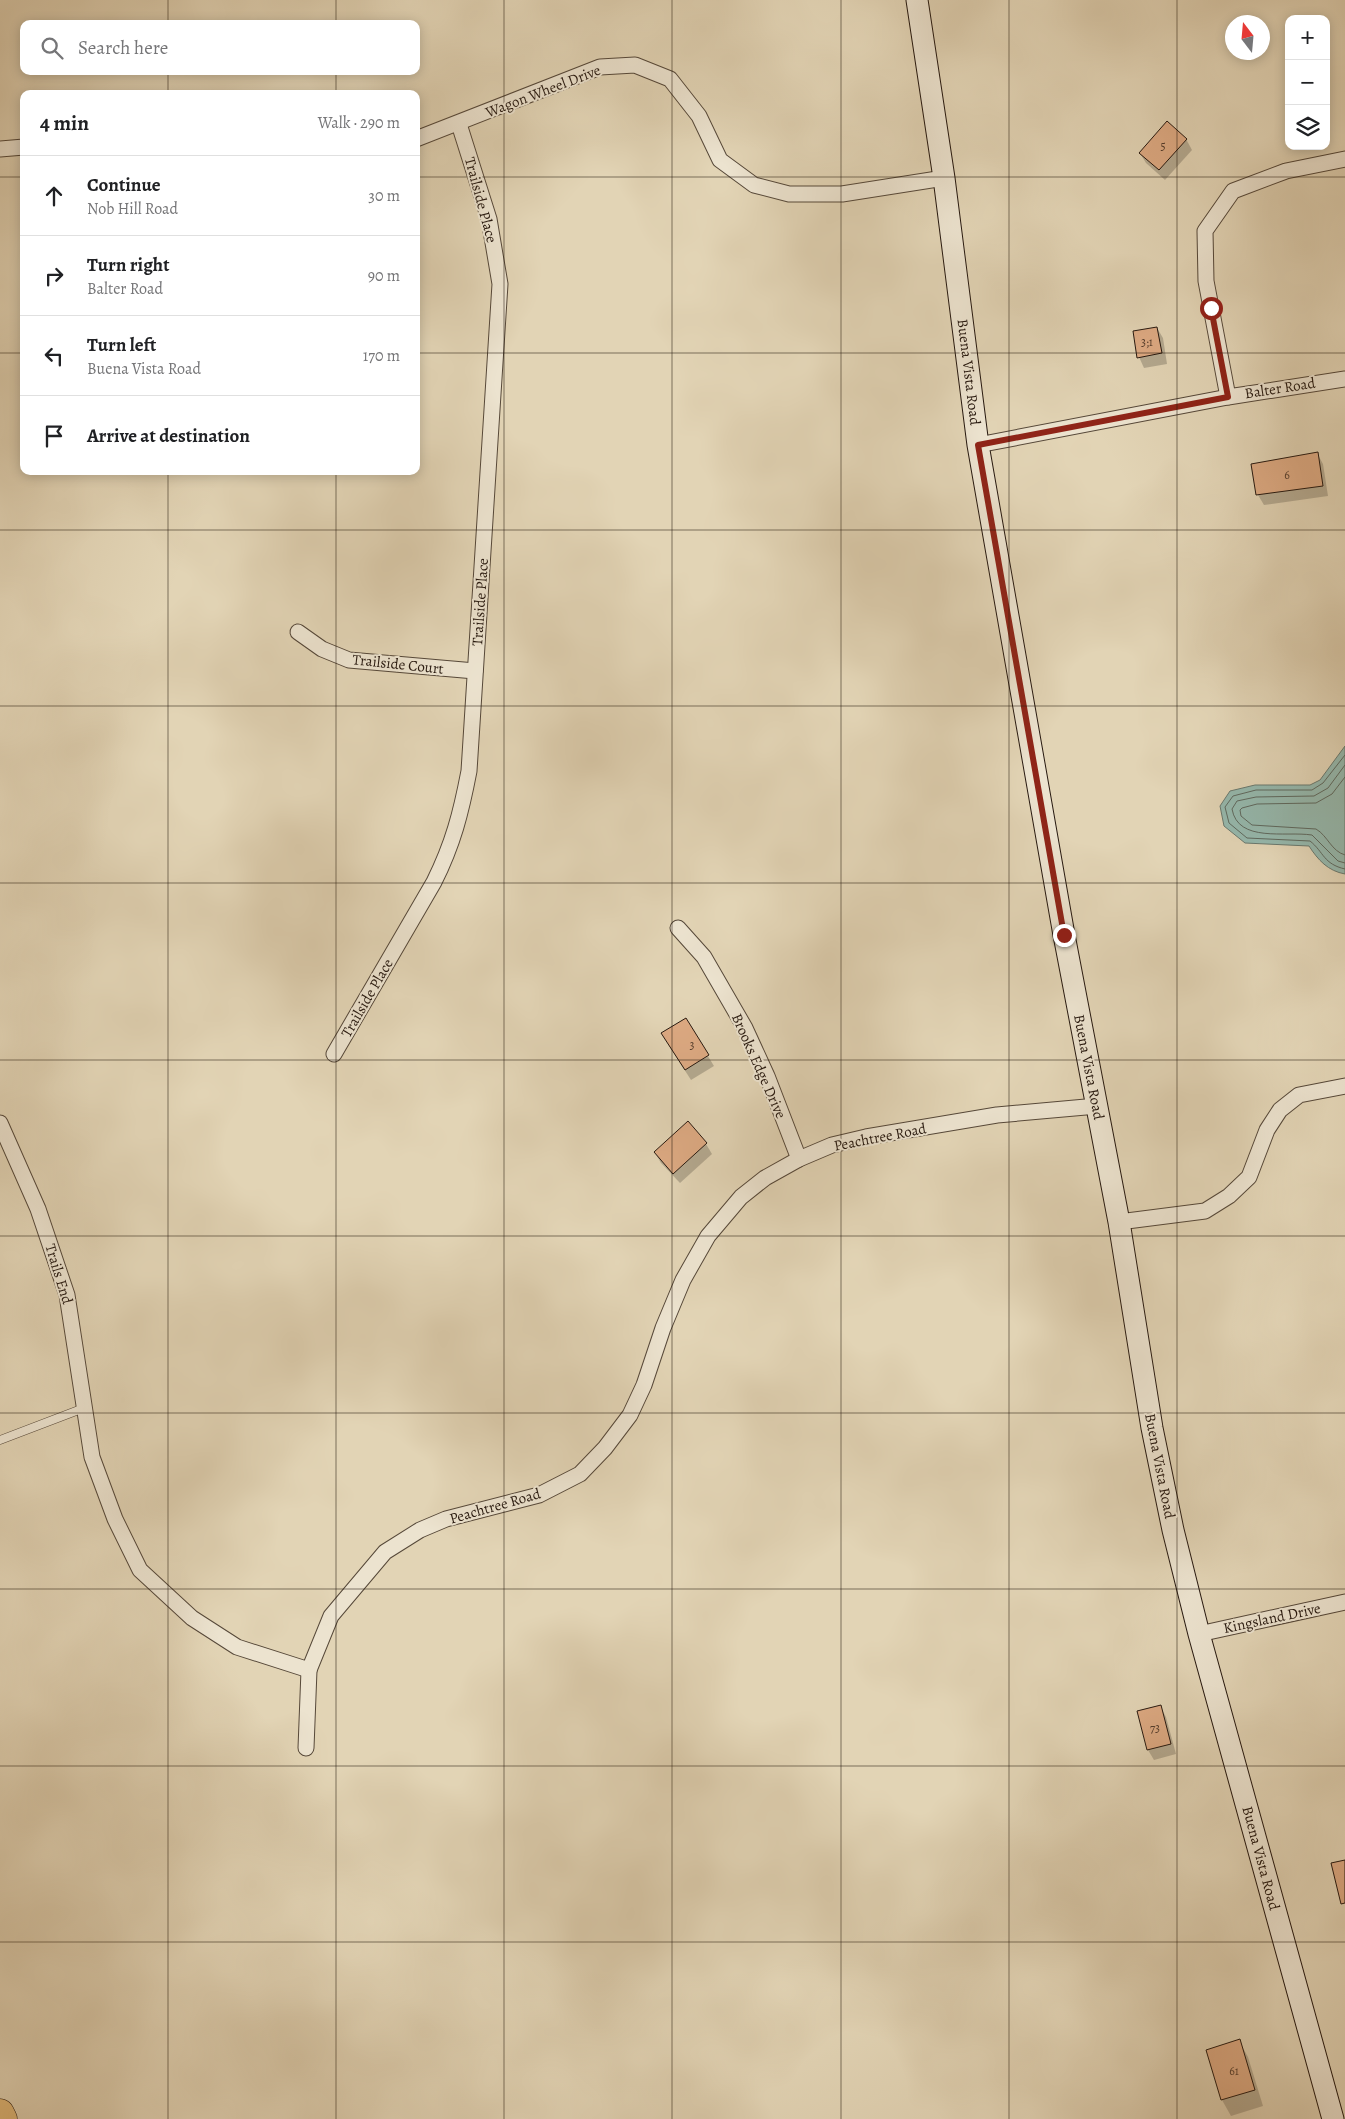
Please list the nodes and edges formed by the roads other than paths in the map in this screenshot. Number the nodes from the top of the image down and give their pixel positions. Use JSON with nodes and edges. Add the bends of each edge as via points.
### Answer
{"nodes":[{"id":1,"x":918,"y":0,"type":"edge"},
{"id":2,"x":459,"y":124,"type":"junction"},
{"id":3,"x":420,"y":138,"type":"edge"},
{"id":4,"x":20,"y":148,"type":"edge"},
{"id":5,"x":0,"y":149,"type":"edge"},
{"id":6,"x":1345,"y":159,"type":"edge"},
{"id":7,"x":944,"y":178,"type":"junction"},
{"id":8,"x":1345,"y":379,"type":"edge"},
{"id":9,"x":1228,"y":397,"type":"junction"},
{"id":10,"x":978,"y":445,"type":"junction"},
{"id":11,"x":298,"y":632,"type":"dead end"},
{"id":12,"x":475,"y":671,"type":"junction"},
{"id":13,"x":678,"y":928,"type":"dead end"},
{"id":14,"x":334,"y":1054,"type":"dead end"},
{"id":15,"x":1345,"y":1086,"type":"edge"},
{"id":16,"x":1097,"y":1106,"type":"junction"},
{"id":17,"x":0,"y":1123,"type":"edge"},
{"id":18,"x":799,"y":1159,"type":"junction"},
{"id":19,"x":1119,"y":1222,"type":"junction"},
{"id":20,"x":84,"y":1408,"type":"junction"},
{"id":21,"x":0,"y":1440,"type":"edge"},
{"id":22,"x":1345,"y":1602,"type":"edge"},
{"id":23,"x":1199,"y":1634,"type":"junction"},
{"id":24,"x":309,"y":1670,"type":"junction"},
{"id":25,"x":306,"y":1748,"type":"dead end"},
{"id":26,"x":0,"y":2113,"type":"edge"},
{"id":27,"x":3,"y":2119,"type":"edge"},
{"id":28,"x":1333,"y":2119,"type":"edge"}],
"edges":[{"from":1,"to":7,"type":"street","name":"Buena Vista Road"},
{"from":2,"to":3,"type":"street","name":"Wagon Wheel Drive"},
{"from":2,"to":7,"type":"street","name":"Wagon Wheel Drive","via":[[600,67],[635,66],[670,79],[700,116],[720,160],[754,185],[789,194],[842,194]]},
{"from":2,"to":12,"type":"street","name":"Trailside Place","via":[[489,219],[500,284]]},
{"from":4,"to":5,"type":"street"},
{"from":6,"to":9,"type":"street","via":[[1286,171],[1233,191],[1204,231],[1206,281]]},
{"from":7,"to":10,"type":"street","name":"Buena Vista Road"},
{"from":8,"to":9,"type":"street","name":"Balter Road"},
{"from":9,"to":10,"type":"street","name":"Balter Road"},
{"from":10,"to":16,"type":"street","name":"Buena Vista Road"},
{"from":11,"to":12,"type":"street","name":"Trailside Court","via":[[322,649],[349,660]]},
{"from":12,"to":14,"type":"street","name":"Trailside Place","via":[[469,771],[448,854]]},
{"from":13,"to":18,"type":"street","name":"Brooks Edge Drive","via":[[704,957],[745,1028]]},
{"from":15,"to":19,"type":"street","via":[[1299,1094],[1280,1110],[1267,1130],[1249,1177],[1206,1211]]},
{"from":16,"to":18,"type":"street","name":"Peachtree Road","via":[[997,1115],[866,1137]]},
{"from":16,"to":19,"type":"street","name":"Buena Vista Road"},
{"from":17,"to":20,"type":"street","name":"Trails End","via":[[38,1208],[68,1295]]},
{"from":18,"to":24,"type":"street","name":"Peachtree Road","via":[[740,1197],[708,1236],[683,1280],[630,1415],[605,1448],[580,1474],[539,1496],[446,1520],[420,1530],[385,1552],[331,1616]]},
{"from":19,"to":23,"type":"street","name":"Buena Vista Road","via":[[1152,1428]]},
{"from":20,"to":21,"type":"lane"},
{"from":20,"to":24,"type":"street","name":"Trails End","via":[[92,1458],[115,1519],[140,1570],[192,1618],[237,1647]]},
{"from":22,"to":23,"type":"street","name":"Kingsland Drive"},
{"from":23,"to":28,"type":"street","name":"Buena Vista Road"},
{"from":24,"to":25,"type":"street","name":"Peachtree Road"},
{"from":26,"to":27,"type":"highway"}]}
